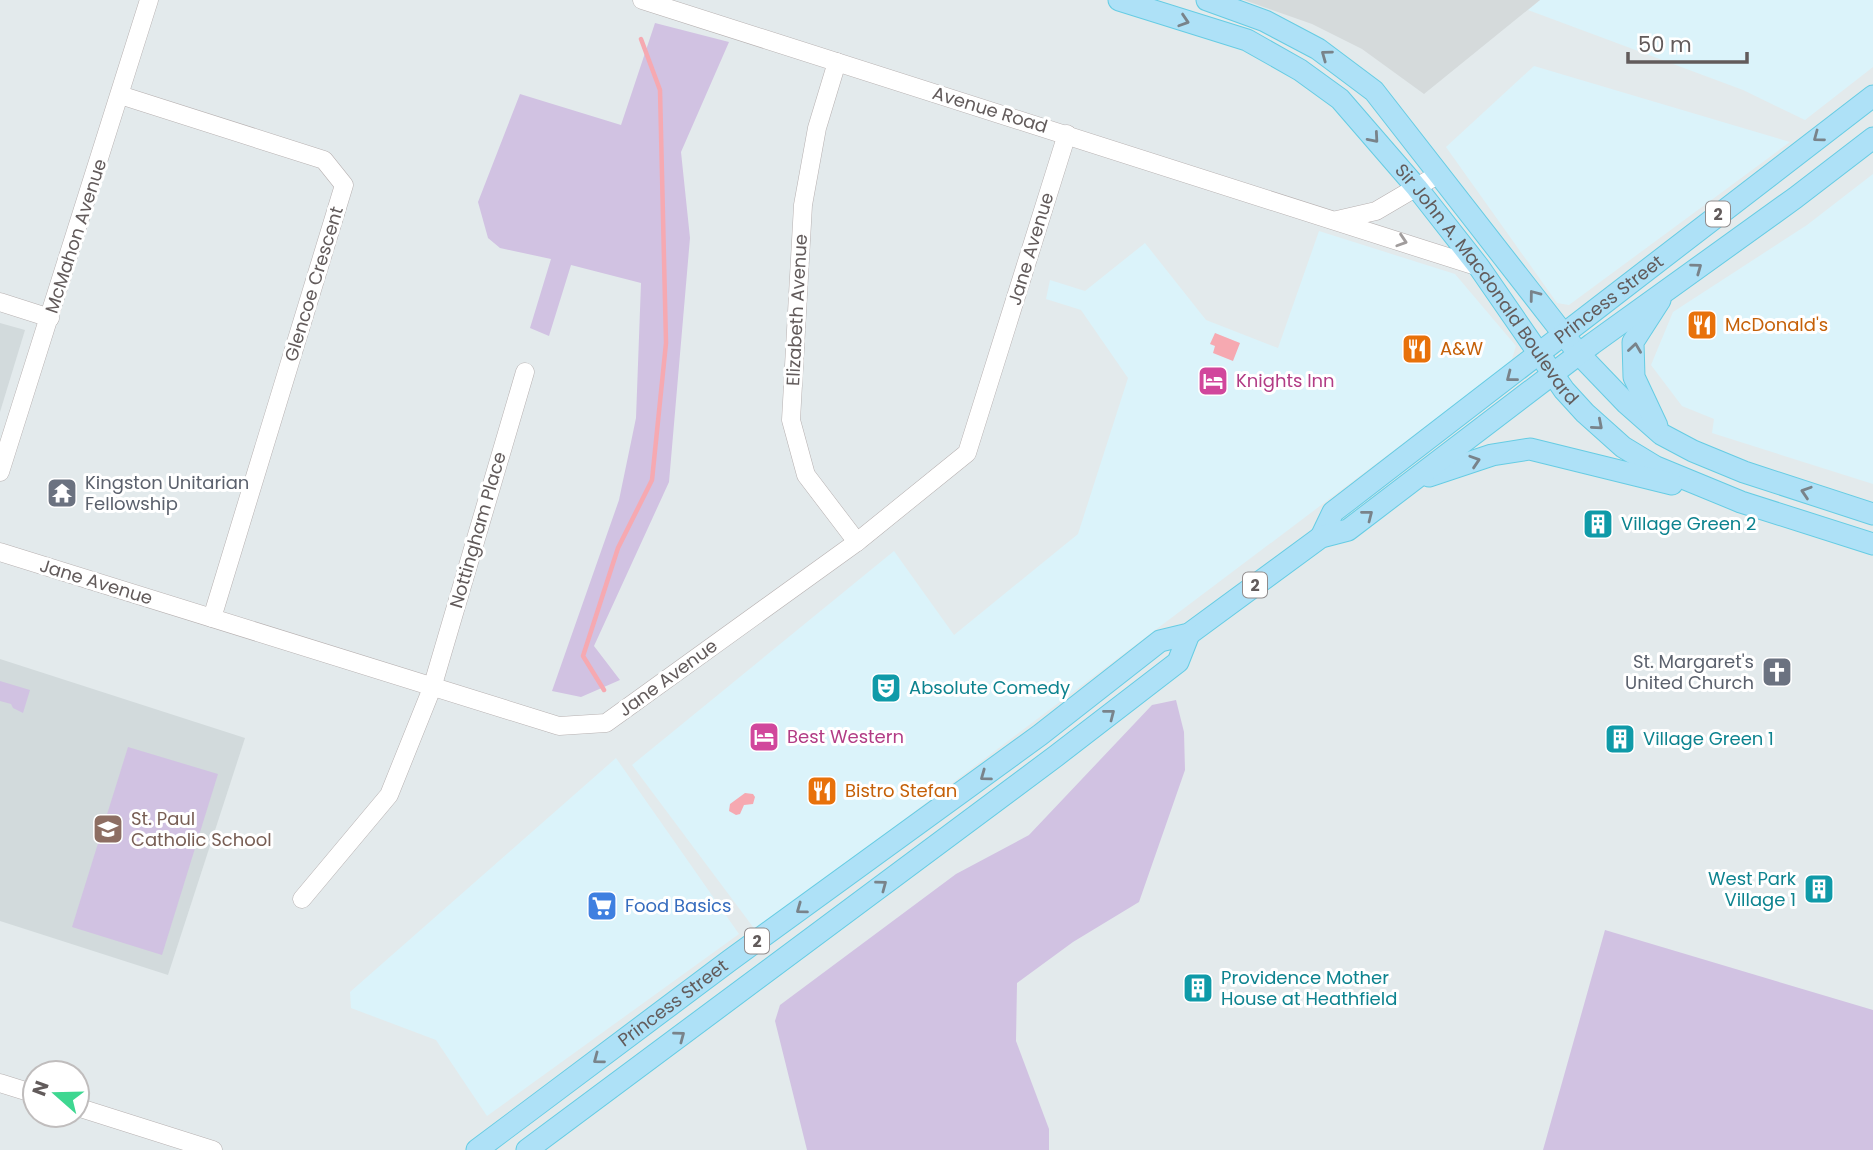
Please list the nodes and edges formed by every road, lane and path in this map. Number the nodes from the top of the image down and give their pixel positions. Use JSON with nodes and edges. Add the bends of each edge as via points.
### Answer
{"nodes":[{"id":1,"x":149,"y":0,"type":"edge"},
{"id":2,"x":642,"y":0,"type":"edge"},
{"id":3,"x":1119,"y":0,"type":"edge"},
{"id":4,"x":1207,"y":0,"type":"edge"},
{"id":5,"x":837,"y":62,"type":"junction"},
{"id":6,"x":120,"y":95,"type":"junction"},
{"id":7,"x":1873,"y":96,"type":"edge"},
{"id":8,"x":1067,"y":134,"type":"junction"},
{"id":9,"x":1873,"y":138,"type":"edge"},
{"id":10,"x":1439,"y":174,"type":"junction"},
{"id":11,"x":1417,"y":188,"type":"junction"},
{"id":12,"x":1337,"y":220,"type":"junction"},
{"id":13,"x":1479,"y":267,"type":"junction"},
{"id":14,"x":1666,"y":290,"type":"junction"},
{"id":15,"x":0,"y":302,"type":"edge"},
{"id":16,"x":50,"y":318,"type":"junction"},
{"id":17,"x":1563,"y":333,"type":"junction"},
{"id":18,"x":1579,"y":354,"type":"junction"},
{"id":19,"x":1539,"y":355,"type":"junction"},
{"id":20,"x":525,"y":372,"type":"dead end"},
{"id":21,"x":1553,"y":375,"type":"junction"},
{"id":22,"x":1661,"y":434,"type":"junction"},
{"id":23,"x":0,"y":472,"type":"edge"},
{"id":24,"x":1410,"y":482,"type":"junction"},
{"id":25,"x":1741,"y":502,"type":"junction"},
{"id":26,"x":1873,"y":514,"type":"edge"},
{"id":27,"x":1321,"y":537,"type":"junction"},
{"id":28,"x":857,"y":542,"type":"junction"},
{"id":29,"x":1873,"y":544,"type":"edge"},
{"id":30,"x":0,"y":552,"type":"edge"},
{"id":31,"x":212,"y":618,"type":"junction"},
{"id":32,"x":1189,"y":634,"type":"junction"},
{"id":33,"x":432,"y":688,"type":"junction"},
{"id":34,"x":1040,"y":735,"type":"junction"},
{"id":35,"x":1056,"y":756,"type":"junction"},
{"id":36,"x":302,"y":899,"type":"dead end"},
{"id":37,"x":0,"y":1083,"type":"edge"},
{"id":38,"x":21,"y":1090,"type":"edge"},
{"id":39,"x":91,"y":1112,"type":"edge"},
{"id":40,"x":203,"y":1148,"type":"edge"},
{"id":41,"x":477,"y":1150,"type":"edge"},
{"id":42,"x":527,"y":1150,"type":"edge"}],
"edges":[{"from":1,"to":6,"type":"street","name":"McMahon Avenue"},
{"from":2,"to":5,"type":"street","name":"Avenue Road"},
{"from":3,"to":11,"type":"main road","name":"Sir John A. Macdonald Boulevard","one_way":true,"via":[[1247,40],[1300,70],[1340,99]]},
{"from":10,"to":4,"type":"main road","name":"Sir John A. Macdonald Boulevard","one_way":true,"via":[[1374,91],[1318,49],[1265,21]]},
{"from":5,"to":8,"type":"street","name":"Avenue Road"},
{"from":5,"to":28,"type":"street","name":"Elizabeth Avenue","via":[[817,128],[803,205],[791,420],[806,475]]},
{"from":6,"to":16,"type":"street","name":"McMahon Avenue"},
{"from":6,"to":31,"type":"street","name":"Glencoe Crescent","via":[[324,160],[344,185]]},
{"from":7,"to":17,"type":"main road","name":"Princess Street","number":"2","one_way":true},
{"from":8,"to":12,"type":"street","name":"Avenue Road"},
{"from":8,"to":28,"type":"street","name":"Jane Avenue","via":[[967,453]]},
{"from":14,"to":9,"type":"main road","name":"Princess Street","number":"2","one_way":true},
{"from":10,"to":11,"type":"street"},
{"from":17,"to":10,"type":"main road","name":"Sir John A. Macdonald Boulevard","one_way":true},
{"from":11,"to":12,"type":"street","via":[[1376,211]]},
{"from":11,"to":13,"type":"main road","name":"Sir John A. Macdonald Boulevard"},
{"from":12,"to":13,"type":"street","name":"Avenue Road","one_way":true},
{"from":13,"to":19,"type":"main road","name":"Sir John A. Macdonald Boulevard"},
{"from":14,"to":18,"type":"main road","name":"Princess Street","number":"2"},
{"from":22,"to":14,"type":"main road","one_way":true,"via":[[1634,377],[1633,342]]},
{"from":15,"to":16,"type":"street"},
{"from":16,"to":23,"type":"street","name":"McMahon Avenue"},
{"from":17,"to":18,"type":"main road","name":"Sir John A. Macdonald Boulevard"},
{"from":17,"to":19,"type":"main road","name":"Princess Street","number":"2"},
{"from":18,"to":21,"type":"main road","name":"Princess Street","number":"2"},
{"from":18,"to":22,"type":"main road","name":"Sir John A. Macdonald Boulevard"},
{"from":19,"to":21,"type":"main road","name":"Sir John A. Macdonald Boulevard"},
{"from":19,"to":27,"type":"main road","name":"Princess Street","number":"2","one_way":true,"via":[[1334,512]]},
{"from":20,"to":33,"type":"street","name":"Nottingham Place"},
{"from":21,"to":24,"type":"main road","name":"Princess Street","number":"2"},
{"from":21,"to":25,"type":"main road","name":"Sir John A. Macdonald Boulevard","one_way":true,"via":[[1585,414],[1623,447],[1656,467]]},
{"from":26,"to":22,"type":"main road","name":"Sir John A. Macdonald Boulevard","one_way":true,"via":[[1744,472]]},
{"from":24,"to":25,"type":"main road","one_way":true,"via":[[1492,455],[1530,449]]},
{"from":27,"to":24,"type":"main road","name":"Princess Street","number":"2","one_way":true,"via":[[1348,530]]},
{"from":25,"to":29,"type":"main road","name":"Sir John A. Macdonald Boulevard"},
{"from":27,"to":32,"type":"main road","name":"Princess Street","number":"2"},
{"from":28,"to":33,"type":"street","name":"Jane Avenue","via":[[606,723],[559,726]]},
{"from":30,"to":31,"type":"street","name":"Jane Avenue"},
{"from":31,"to":33,"type":"street","name":"Jane Avenue"},
{"from":32,"to":34,"type":"main road","name":"Princess Street","number":"2","via":[[1160,641]]},
{"from":35,"to":32,"type":"main road","name":"Princess Street","number":"2","one_way":true,"via":[[1178,662]]},
{"from":33,"to":36,"type":"street","name":"Nottingham Place","via":[[388,795]]},
{"from":34,"to":35,"type":"main road"},
{"from":34,"to":41,"type":"main road","name":"Princess Street","number":"2","one_way":true},
{"from":42,"to":35,"type":"main road","name":"Princess Street","number":"2","one_way":true},
{"from":37,"to":38,"type":"street"},
{"from":39,"to":40,"type":"street"}]}
